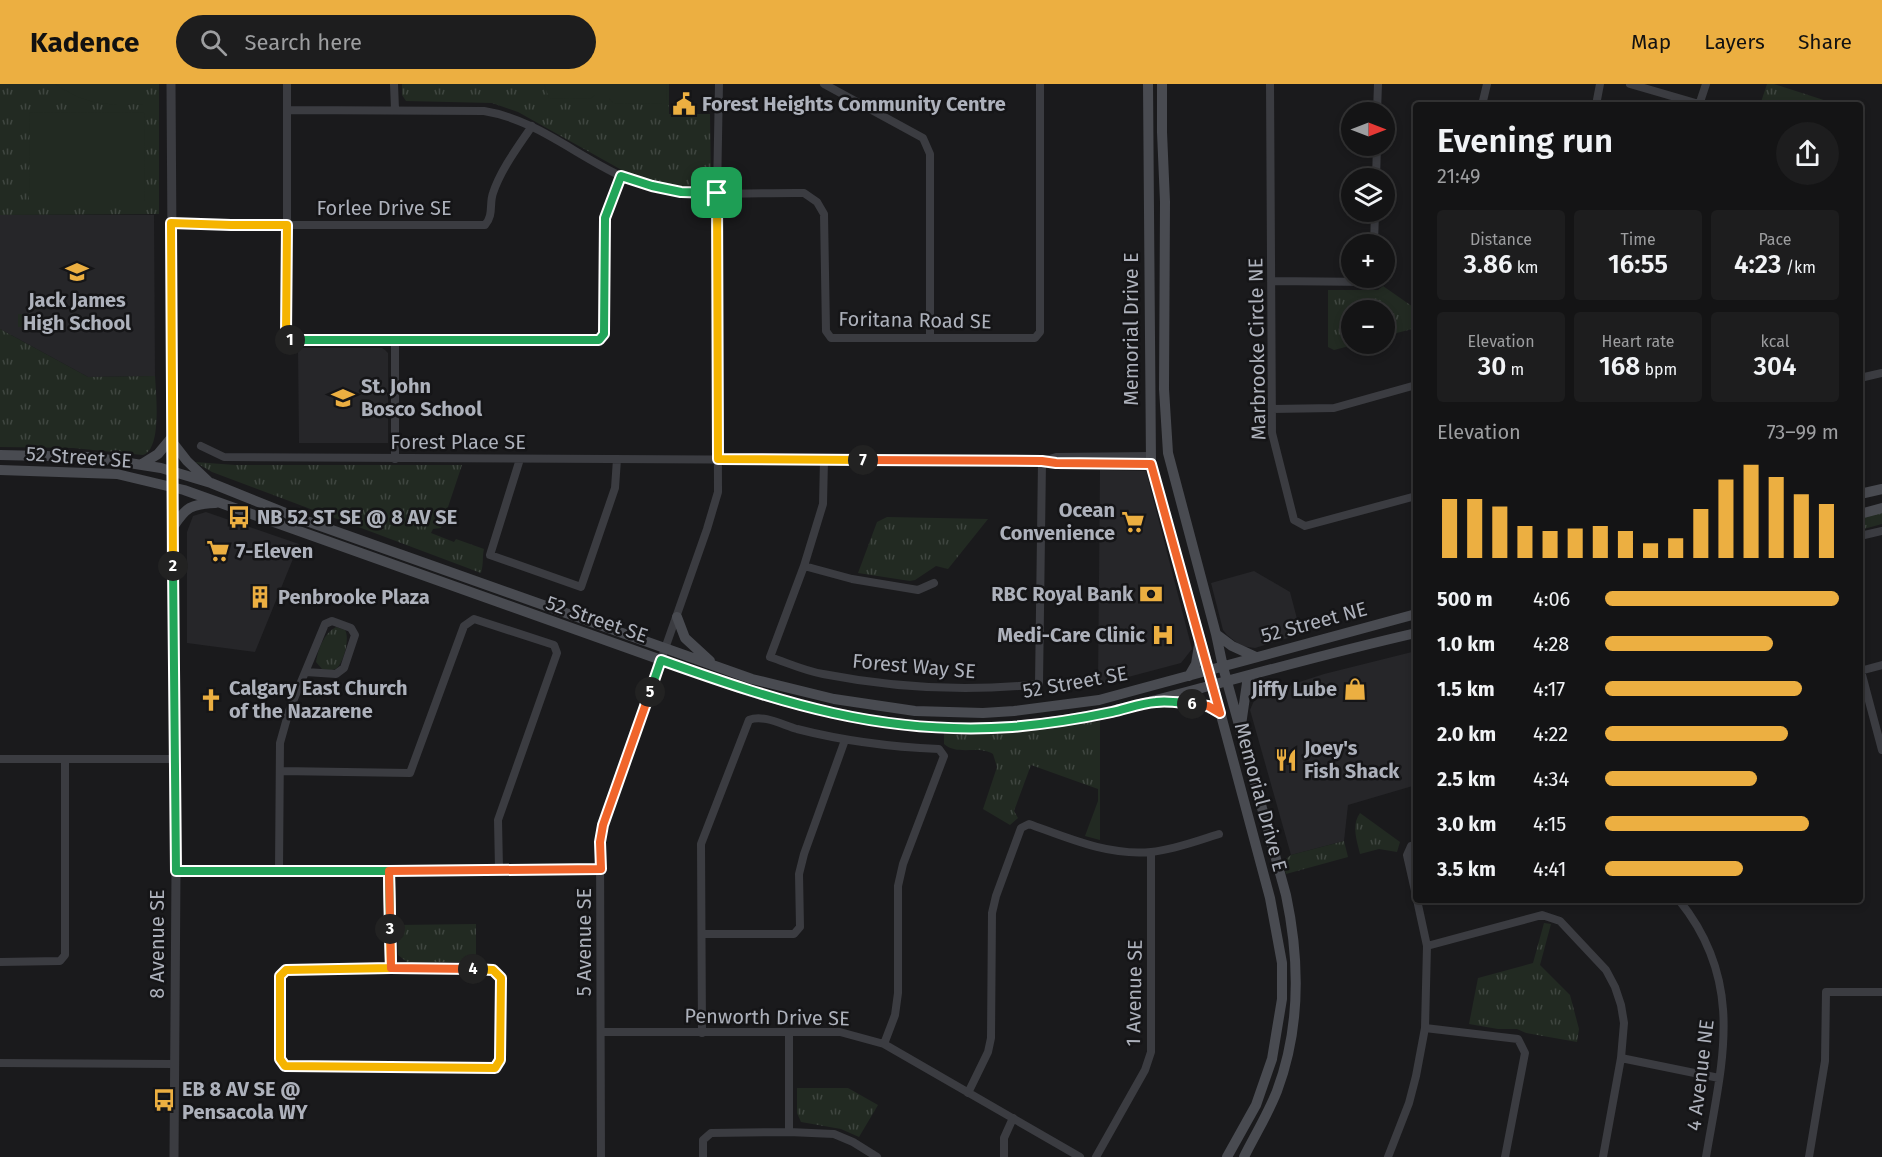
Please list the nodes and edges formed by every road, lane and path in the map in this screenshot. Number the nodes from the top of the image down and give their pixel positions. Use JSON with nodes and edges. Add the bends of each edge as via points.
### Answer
{"nodes":[{"id":1,"x":171,"y":84,"type":"edge"},
{"id":2,"x":287,"y":84,"type":"edge"},
{"id":3,"x":394,"y":84,"type":"edge"},
{"id":4,"x":718,"y":84,"type":"edge"},
{"id":5,"x":824,"y":84,"type":"edge"},
{"id":6,"x":1040,"y":84,"type":"edge"},
{"id":7,"x":1148,"y":84,"type":"edge"},
{"id":8,"x":1162,"y":84,"type":"edge"},
{"id":9,"x":1270,"y":84,"type":"edge"},
{"id":10,"x":1378,"y":84,"type":"edge"},
{"id":11,"x":1488,"y":84,"type":"edge"},
{"id":12,"x":1600,"y":84,"type":"edge"},
{"id":13,"x":1630,"y":84,"type":"edge"},
{"id":14,"x":1706,"y":84,"type":"edge"},
{"id":15,"x":1377,"y":102,"type":"edge"},
{"id":16,"x":1483,"y":102,"type":"edge"},
{"id":17,"x":1597,"y":102,"type":"edge"},
{"id":18,"x":1692,"y":102,"type":"edge"},
{"id":19,"x":1700,"y":102,"type":"edge"},
{"id":20,"x":394,"y":109,"type":"junction"},
{"id":21,"x":288,"y":110,"type":"junction"},
{"id":22,"x":532,"y":126,"type":"junction"},
{"id":23,"x":621,"y":176,"type":"junction"},
{"id":24,"x":717,"y":193,"type":"junction"},
{"id":25,"x":171,"y":223,"type":"junction"},
{"id":26,"x":287,"y":225,"type":"junction"},
{"id":27,"x":1271,"y":281,"type":"junction"},
{"id":28,"x":1341,"y":282,"type":"edge"},
{"id":29,"x":930,"y":337,"type":"junction"},
{"id":30,"x":395,"y":340,"type":"junction"},
{"id":31,"x":1882,"y":373,"type":"edge"},
{"id":32,"x":1863,"y":377,"type":"edge"},
{"id":33,"x":1413,"y":386,"type":"edge"},
{"id":34,"x":1272,"y":409,"type":"junction"},
{"id":35,"x":173,"y":439,"type":"junction"},
{"id":36,"x":201,"y":446,"type":"dead end"},
{"id":37,"x":0,"y":455,"type":"edge"},
{"id":38,"x":395,"y":459,"type":"junction"},
{"id":39,"x":520,"y":459,"type":"junction"},
{"id":40,"x":617,"y":459,"type":"junction"},
{"id":41,"x":718,"y":459,"type":"junction"},
{"id":42,"x":824,"y":460,"type":"junction"},
{"id":43,"x":1151,"y":460,"type":"junction"},
{"id":44,"x":1042,"y":461,"type":"junction"},
{"id":45,"x":142,"y":464,"type":"junction"},
{"id":46,"x":0,"y":470,"type":"edge"},
{"id":47,"x":173,"y":472,"type":"junction"},
{"id":48,"x":211,"y":483,"type":"junction"},
{"id":49,"x":173,"y":487,"type":"junction"},
{"id":50,"x":1882,"y":489,"type":"edge"},
{"id":51,"x":1863,"y":493,"type":"edge"},
{"id":52,"x":1413,"y":497,"type":"edge"},
{"id":53,"x":221,"y":502,"type":"junction"},
{"id":54,"x":1882,"y":508,"type":"edge"},
{"id":55,"x":1863,"y":513,"type":"edge"},
{"id":56,"x":173,"y":527,"type":"junction"},
{"id":57,"x":1882,"y":531,"type":"edge"},
{"id":58,"x":1863,"y":535,"type":"edge"},
{"id":59,"x":804,"y":566,"type":"junction"},
{"id":60,"x":934,"y":584,"type":"dead end"},
{"id":61,"x":1413,"y":615,"type":"edge"},
{"id":62,"x":677,"y":617,"type":"junction"},
{"id":63,"x":1216,"y":634,"type":"junction"},
{"id":64,"x":1413,"y":634,"type":"edge"},
{"id":65,"x":1199,"y":636,"type":"junction"},
{"id":66,"x":665,"y":648,"type":"junction"},
{"id":67,"x":1256,"y":657,"type":"junction"},
{"id":68,"x":661,"y":660,"type":"junction"},
{"id":69,"x":714,"y":665,"type":"junction"},
{"id":70,"x":1882,"y":665,"type":"edge"},
{"id":71,"x":1223,"y":667,"type":"junction"},
{"id":72,"x":1863,"y":670,"type":"edge"},
{"id":73,"x":1209,"y":671,"type":"junction"},
{"id":74,"x":306,"y":672,"type":"junction"},
{"id":75,"x":1251,"y":675,"type":"junction"},
{"id":76,"x":1189,"y":676,"type":"junction"},
{"id":77,"x":1863,"y":679,"type":"edge"},
{"id":78,"x":1227,"y":681,"type":"junction"},
{"id":79,"x":1213,"y":685,"type":"junction"},
{"id":80,"x":1156,"y":702,"type":"junction"},
{"id":81,"x":1220,"y":713,"type":"junction"},
{"id":82,"x":1240,"y":729,"type":"junction"},
{"id":83,"x":845,"y":740,"type":"junction"},
{"id":84,"x":1882,"y":750,"type":"edge"},
{"id":85,"x":0,"y":759,"type":"edge"},
{"id":86,"x":65,"y":759,"type":"junction"},
{"id":87,"x":175,"y":759,"type":"junction"},
{"id":88,"x":280,"y":771,"type":"junction"},
{"id":89,"x":1218,"y":834,"type":"dead end"},
{"id":90,"x":1413,"y":846,"type":"edge"},
{"id":91,"x":1151,"y":852,"type":"junction"},
{"id":92,"x":499,"y":869,"type":"junction"},
{"id":93,"x":601,"y":869,"type":"junction"},
{"id":94,"x":279,"y":870,"type":"junction"},
{"id":95,"x":176,"y":871,"type":"junction"},
{"id":96,"x":389,"y":871,"type":"junction"},
{"id":97,"x":1413,"y":882,"type":"edge"},
{"id":98,"x":1418,"y":903,"type":"edge"},
{"id":99,"x":1681,"y":903,"type":"edge"},
{"id":100,"x":702,"y":934,"type":"junction"},
{"id":101,"x":1427,"y":946,"type":"junction"},
{"id":102,"x":0,"y":962,"type":"edge"},
{"id":103,"x":391,"y":968,"type":"junction"},
{"id":104,"x":1882,"y":992,"type":"edge"},
{"id":105,"x":1425,"y":1028,"type":"junction"},
{"id":106,"x":601,"y":1032,"type":"junction"},
{"id":107,"x":789,"y":1032,"type":"junction"},
{"id":108,"x":702,"y":1033,"type":"junction"},
{"id":109,"x":884,"y":1044,"type":"junction"},
{"id":110,"x":1621,"y":1058,"type":"junction"},
{"id":111,"x":0,"y":1063,"type":"edge"},
{"id":112,"x":174,"y":1064,"type":"junction"},
{"id":113,"x":1719,"y":1078,"type":"junction"},
{"id":114,"x":968,"y":1093,"type":"junction"},
{"id":115,"x":1013,"y":1118,"type":"junction"},
{"id":116,"x":789,"y":1132,"type":"junction"},
{"id":117,"x":174,"y":1157,"type":"edge"},
{"id":118,"x":601,"y":1157,"type":"edge"},
{"id":119,"x":703,"y":1157,"type":"edge"},
{"id":120,"x":877,"y":1157,"type":"edge"},
{"id":121,"x":1004,"y":1157,"type":"edge"},
{"id":122,"x":1080,"y":1157,"type":"edge"},
{"id":123,"x":1096,"y":1157,"type":"edge"},
{"id":124,"x":1227,"y":1157,"type":"edge"},
{"id":125,"x":1244,"y":1157,"type":"edge"},
{"id":126,"x":1388,"y":1157,"type":"edge"},
{"id":127,"x":1505,"y":1157,"type":"edge"},
{"id":128,"x":1603,"y":1157,"type":"edge"},
{"id":129,"x":1706,"y":1157,"type":"edge"},
{"id":130,"x":1809,"y":1157,"type":"edge"}],
"edges":[{"from":1,"to":25,"type":"street","name":"8 Avenue SE"},
{"from":2,"to":21,"type":"street"},
{"from":3,"to":20,"type":"street"},
{"from":4,"to":24,"type":"street","name":"5 Avenue SE"},
{"from":5,"to":29,"type":"street","via":[[923,138],[927,146]]},
{"from":6,"to":29,"type":"street","name":"Foritana Road SE","via":[[1040,332],[1035,338]]},
{"from":7,"to":43,"type":"main road","name":"Memorial Drive E"},
{"from":8,"to":63,"type":"main road","name":"Memorial Drive E","via":[[1168,453]]},
{"from":9,"to":27,"type":"street","name":"Marbrooke Circle NE"},
{"from":10,"to":15,"type":"street"},
{"from":11,"to":16,"type":"street"},
{"from":12,"to":17,"type":"street"},
{"from":13,"to":18,"type":"street"},
{"from":14,"to":19,"type":"street"},
{"from":20,"to":21,"type":"street","name":"Foritana Road SE"},
{"from":20,"to":22,"type":"street","name":"Foritana Road SE","via":[[484,111],[505,114]]},
{"from":21,"to":26,"type":"street"},
{"from":22,"to":23,"type":"street","name":"Foritana Road SE"},
{"from":22,"to":26,"type":"street","name":"Forlee Drive SE","via":[[500,176],[491,196],[490,219],[485,225]]},
{"from":23,"to":24,"type":"street","name":"Foritana Road SE","via":[[681,192]]},
{"from":23,"to":30,"type":"street","via":[[605,218],[604,334],[599,340]]},
{"from":24,"to":29,"type":"street","name":"Foritana Road SE","via":[[804,193],[817,202],[824,214],[826,331],[831,338]]},
{"from":24,"to":41,"type":"street","name":"5 Avenue SE"},
{"from":25,"to":26,"type":"street","name":"Forlee Drive SE"},
{"from":25,"to":35,"type":"street","name":"8 Avenue SE"},
{"from":26,"to":30,"type":"street","via":[[286,336],[291,341]]},
{"from":27,"to":28,"type":"street"},
{"from":27,"to":34,"type":"street","name":"Marbrooke Circle NE"},
{"from":30,"to":38,"type":"street"},
{"from":31,"to":32,"type":"street"},
{"from":33,"to":34,"type":"street","via":[[1334,408]]},
{"from":34,"to":52,"type":"street","name":"Marbrooke Circle NE","via":[[1272,433],[1294,520],[1305,526]]},
{"from":35,"to":45,"type":"main road"},
{"from":35,"to":47,"type":"street","name":"8 Avenue SE"},
{"from":35,"to":48,"type":"main road","via":[[187,461]]},
{"from":36,"to":38,"type":"street","name":"Forest Place SE","via":[[224,457]]},
{"from":37,"to":45,"type":"main road","name":"52 Street SE","via":[[53,455]]},
{"from":38,"to":39,"type":"street","name":"Forest Place SE"},
{"from":39,"to":40,"type":"street","name":"Forest Place SE"},
{"from":39,"to":40,"type":"street","via":[[490,555],[581,587],[615,488]]},
{"from":40,"to":41,"type":"street","name":"Forest Place SE"},
{"from":41,"to":42,"type":"street","name":"Forest Place SE"},
{"from":41,"to":62,"type":"street","name":"5 Avenue SE","via":[[718,492],[713,513]]},
{"from":42,"to":44,"type":"street","name":"Forest Place SE"},
{"from":42,"to":59,"type":"street","name":"Forest Way SE","via":[[823,504]]},
{"from":43,"to":44,"type":"street","name":"Forest Place SE","via":[[1056,457]]},
{"from":43,"to":65,"type":"main road","name":"Memorial Drive E"},
{"from":44,"to":59,"type":"street","name":"Forest Way SE","via":[[1039,684],[933,689],[823,674],[770,657]]},
{"from":45,"to":47,"type":"main road","name":"52 Street SE"},
{"from":46,"to":49,"type":"main road","name":"52 Street SE","via":[[117,474]]},
{"from":47,"to":48,"type":"main road","name":"52 Street SE"},
{"from":47,"to":49,"type":"street","name":"8 Avenue SE"},
{"from":48,"to":66,"type":"main road","name":"52 Street SE","via":[[309,522]]},
{"from":49,"to":53,"type":"main road","name":"52 Street SE"},
{"from":49,"to":56,"type":"street","name":"8 Avenue SE"},
{"from":50,"to":51,"type":"main road"},
{"from":53,"to":56,"type":"main road","via":[[189,507]]},
{"from":53,"to":68,"type":"main road","name":"52 Street SE"},
{"from":54,"to":55,"type":"main road"},
{"from":56,"to":87,"type":"street","name":"8 Avenue SE"},
{"from":57,"to":58,"type":"street"},
{"from":59,"to":60,"type":"street","via":[[918,590]]},
{"from":61,"to":67,"type":"main road","name":"52 Street NE"},
{"from":62,"to":66,"type":"street","name":"5 Avenue SE"},
{"from":62,"to":69,"type":"main road","via":[[685,638]]},
{"from":63,"to":67,"type":"main road"},
{"from":63,"to":71,"type":"main road","name":"Memorial Drive E"},
{"from":64,"to":75,"type":"main road","name":"52 Street NE"},
{"from":65,"to":73,"type":"main road","name":"Memorial Drive E"},
{"from":65,"to":76,"type":"main road","via":[[1197,660]]},
{"from":66,"to":68,"type":"street","name":"5 Avenue SE"},
{"from":66,"to":69,"type":"main road","name":"52 Street SE"},
{"from":67,"to":71,"type":"main road","name":"52 Street NE"},
{"from":68,"to":80,"type":"main road","name":"52 Street SE","via":[[795,705],[872,722],[915,726],[985,728],[1051,723]]},
{"from":68,"to":93,"type":"street","name":"5 Avenue SE","via":[[603,825]]},
{"from":69,"to":76,"type":"main road","name":"52 Street SE","via":[[752,679],[834,699],[946,712],[1052,707],[1099,700]]},
{"from":70,"to":72,"type":"street"},
{"from":71,"to":73,"type":"main road","name":"52 Street SE"},
{"from":71,"to":78,"type":"main road","name":"Memorial Drive E"},
{"from":73,"to":76,"type":"main road","name":"52 Street SE"},
{"from":73,"to":79,"type":"main road","name":"Memorial Drive E"},
{"from":74,"to":74,"type":"street","via":[[336,674],[344,668],[355,635],[351,628],[332,621],[325,624]]},
{"from":74,"to":88,"type":"street","via":[[284,724]]},
{"from":75,"to":78,"type":"main road","name":"52 Street NE"},
{"from":75,"to":82,"type":"main road"},
{"from":77,"to":84,"type":"street"},
{"from":78,"to":79,"type":"main road","name":"52 Street SE"},
{"from":78,"to":82,"type":"main road","name":"Memorial Drive E"},
{"from":79,"to":80,"type":"main road","name":"52 Street SE"},
{"from":79,"to":81,"type":"main road","name":"Memorial Drive E"},
{"from":80,"to":81,"type":"main road","via":[[1201,705]]},
{"from":81,"to":124,"type":"main road","name":"Memorial Drive E","via":[[1270,898],[1282,963],[1272,1059],[1256,1105]]},
{"from":82,"to":125,"type":"main road","name":"Memorial Drive E","via":[[1288,906],[1297,990],[1286,1063]]},
{"from":83,"to":100,"type":"street","via":[[799,874],[800,927],[794,934]]},
{"from":83,"to":100,"type":"street","via":[[756,717],[749,720],[701,844]]},
{"from":83,"to":109,"type":"street","via":[[939,749],[944,756],[898,885],[898,993]]},
{"from":85,"to":86,"type":"street"},
{"from":86,"to":87,"type":"street"},
{"from":86,"to":102,"type":"street","via":[[65,955],[60,961]]},
{"from":87,"to":95,"type":"street","name":"8 Avenue SE"},
{"from":88,"to":92,"type":"street","via":[[410,773],[464,626],[474,619],[554,645],[557,653],[498,820]]},
{"from":88,"to":94,"type":"street"},
{"from":89,"to":91,"type":"street"},
{"from":90,"to":97,"type":"street","via":[[1407,855]]},
{"from":91,"to":114,"type":"street","via":[[1104,849],[1029,824],[1022,828],[992,913],[992,1038]]},
{"from":91,"to":123,"type":"street","name":"1 Avenue SE","via":[[1151,1052],[1145,1070]]},
{"from":92,"to":93,"type":"street"},
{"from":92,"to":96,"type":"street"},
{"from":93,"to":106,"type":"street","name":"5 Avenue SE"},
{"from":94,"to":95,"type":"street"},
{"from":94,"to":96,"type":"street"},
{"from":95,"to":112,"type":"street","name":"8 Avenue SE"},
{"from":96,"to":103,"type":"street"},
{"from":98,"to":101,"type":"street"},
{"from":99,"to":113,"type":"street","name":"4 Avenue NE","via":[[1708,945],[1719,976],[1724,1007]]},
{"from":100,"to":108,"type":"street"},
{"from":101,"to":105,"type":"street"},
{"from":101,"to":110,"type":"street","via":[[1542,915],[1560,921],[1606,970],[1615,987],[1624,1023]]},
{"from":103,"to":103,"type":"street","via":[[286,970],[280,976],[280,1059],[285,1066],[495,1068],[500,1060],[501,978],[493,970]]},
{"from":104,"to":130,"type":"street","via":[[1826,992],[1825,1061]]},
{"from":105,"to":126,"type":"street","via":[[1409,1103]]},
{"from":105,"to":127,"type":"street","via":[[1518,1039],[1525,1053]]},
{"from":106,"to":108,"type":"street","name":"Penworth Drive SE"},
{"from":106,"to":118,"type":"street","name":"5 Avenue SE"},
{"from":107,"to":108,"type":"street","name":"Penworth Drive SE"},
{"from":107,"to":109,"type":"street","name":"Penworth Drive SE","via":[[840,1032]]},
{"from":107,"to":116,"type":"street"},
{"from":109,"to":114,"type":"street","name":"Penworth Drive SE"},
{"from":110,"to":113,"type":"street"},
{"from":110,"to":128,"type":"street"},
{"from":111,"to":112,"type":"street"},
{"from":112,"to":117,"type":"street","name":"8 Avenue SE"},
{"from":113,"to":129,"type":"street","name":"4 Avenue NE"},
{"from":114,"to":115,"type":"street","name":"Penworth Drive SE"},
{"from":115,"to":121,"type":"street","via":[[1004,1138]]},
{"from":115,"to":122,"type":"street","name":"Penworth Drive SE"},
{"from":116,"to":119,"type":"street","via":[[711,1132],[703,1140]]},
{"from":116,"to":120,"type":"street","via":[[834,1134]]}]}
